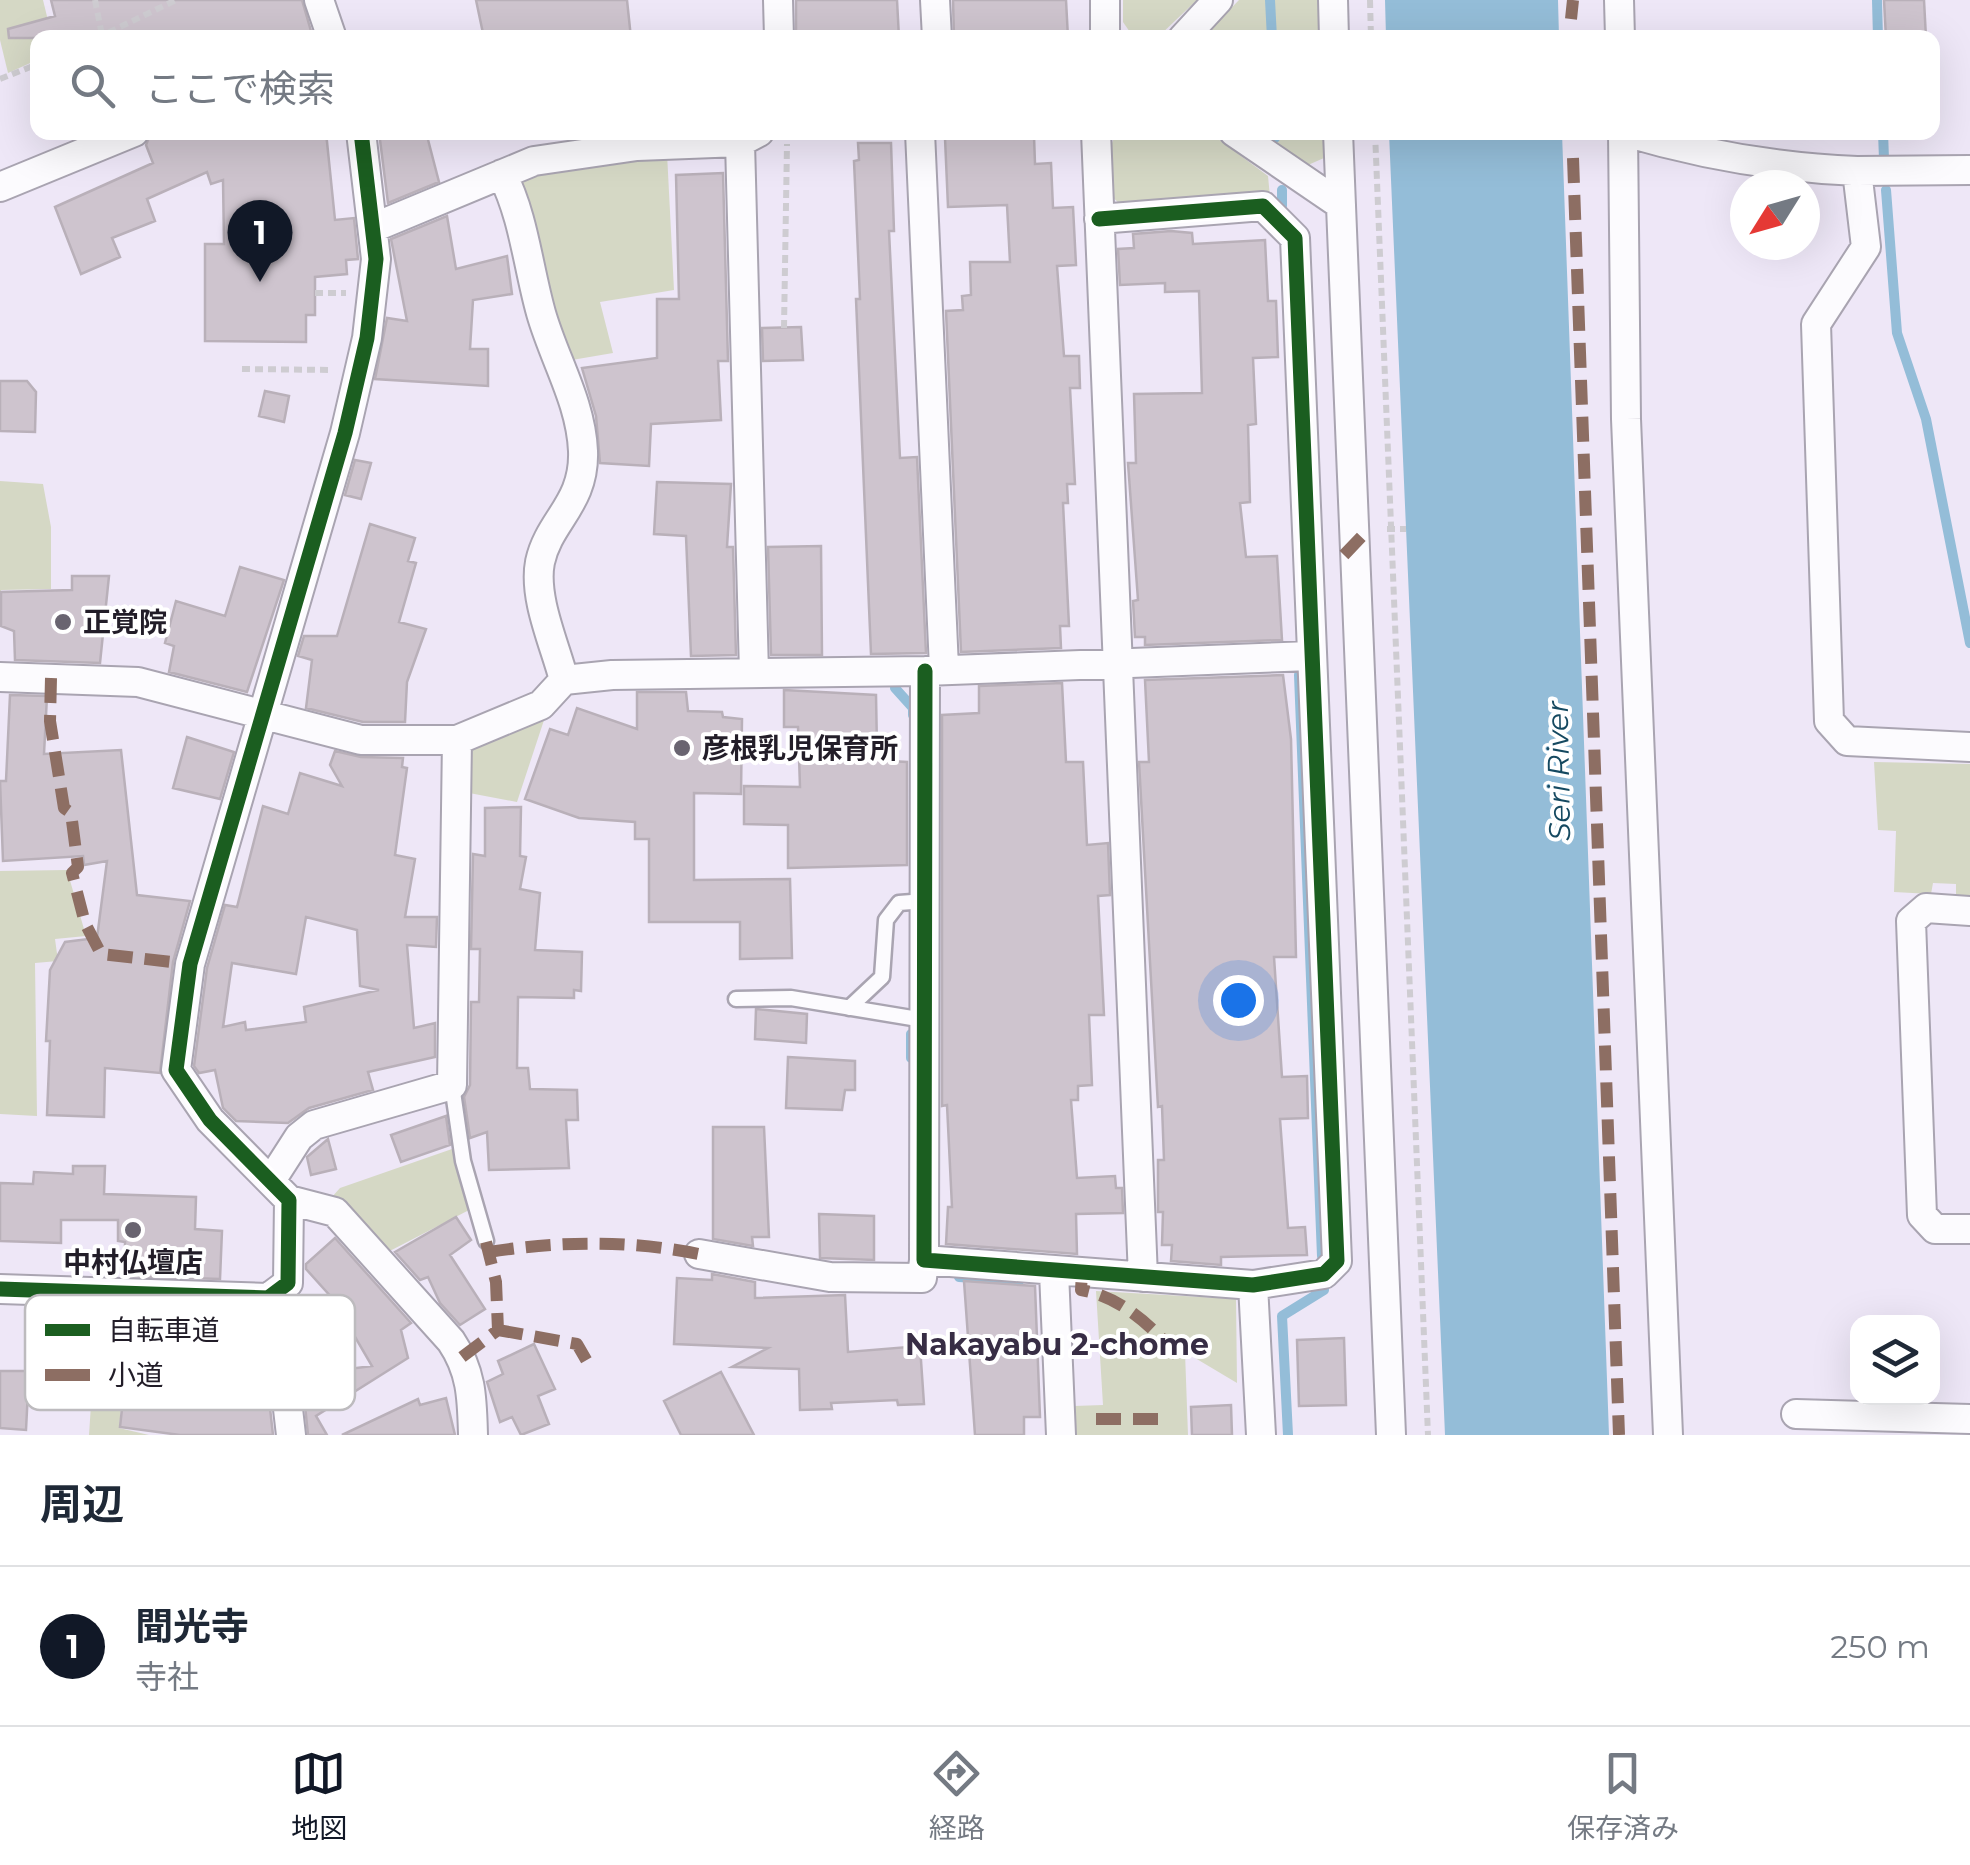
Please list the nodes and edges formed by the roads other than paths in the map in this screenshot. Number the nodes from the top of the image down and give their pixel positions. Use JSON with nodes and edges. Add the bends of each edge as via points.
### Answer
{"nodes":[{"id":1,"x":320,"y":0,"type":"edge"},
{"id":2,"x":778,"y":0,"type":"edge"},
{"id":3,"x":936,"y":0,"type":"edge"},
{"id":4,"x":1104,"y":0,"type":"edge"},
{"id":5,"x":1218,"y":0,"type":"edge"},
{"id":6,"x":1333,"y":0,"type":"edge"},
{"id":7,"x":1619,"y":0,"type":"edge"},
{"id":8,"x":329,"y":30,"type":"edge"},
{"id":9,"x":779,"y":30,"type":"edge"},
{"id":10,"x":937,"y":30,"type":"edge"},
{"id":11,"x":1105,"y":30,"type":"edge"},
{"id":12,"x":1190,"y":30,"type":"edge"},
{"id":13,"x":1334,"y":30,"type":"edge"},
{"id":14,"x":1620,"y":30,"type":"edge"},
{"id":15,"x":115,"y":140,"type":"edge"},
{"id":16,"x":362,"y":140,"type":"edge"},
{"id":17,"x":712,"y":140,"type":"edge"},
{"id":18,"x":749,"y":140,"type":"edge"},
{"id":19,"x":920,"y":140,"type":"edge"},
{"id":20,"x":1096,"y":140,"type":"edge"},
{"id":21,"x":1246,"y":140,"type":"edge"},
{"id":22,"x":1338,"y":140,"type":"edge"},
{"id":23,"x":1624,"y":140,"type":"edge"},
{"id":24,"x":1652,"y":140,"type":"edge"},
{"id":25,"x":1970,"y":170,"type":"edge"},
{"id":26,"x":1857,"y":171,"type":"junction"},
{"id":27,"x":502,"y":174,"type":"junction"},
{"id":28,"x":0,"y":187,"type":"edge"},
{"id":29,"x":1341,"y":205,"type":"junction"},
{"id":30,"x":1099,"y":219,"type":"junction"},
{"id":31,"x":374,"y":228,"type":"junction"},
{"id":32,"x":1311,"y":656,"type":"junction"},
{"id":33,"x":1114,"y":662,"type":"junction"},
{"id":34,"x":934,"y":670,"type":"junction"},
{"id":35,"x":754,"y":673,"type":"junction"},
{"id":36,"x":0,"y":677,"type":"edge"},
{"id":37,"x":564,"y":680,"type":"junction"},
{"id":38,"x":262,"y":715,"type":"junction"},
{"id":39,"x":457,"y":740,"type":"junction"},
{"id":40,"x":1970,"y":746,"type":"edge"},
{"id":41,"x":925,"y":901,"type":"junction"},
{"id":42,"x":1970,"y":911,"type":"edge"},
{"id":43,"x":736,"y":998,"type":"dead end"},
{"id":44,"x":848,"y":1008,"type":"junction"},
{"id":45,"x":924,"y":1020,"type":"junction"},
{"id":46,"x":452,"y":1085,"type":"junction"},
{"id":47,"x":280,"y":1189,"type":"junction"},
{"id":48,"x":1970,"y":1229,"type":"edge"},
{"id":49,"x":486,"y":1241,"type":"dead end"},
{"id":50,"x":699,"y":1254,"type":"dead end"},
{"id":51,"x":924,"y":1260,"type":"junction"},
{"id":52,"x":1054,"y":1272,"type":"junction"},
{"id":53,"x":1143,"y":1277,"type":"junction"},
{"id":54,"x":1253,"y":1285,"type":"junction"},
{"id":55,"x":0,"y":1289,"type":"edge"},
{"id":56,"x":179,"y":1295,"type":"edge"},
{"id":57,"x":272,"y":1295,"type":"edge"},
{"id":58,"x":1796,"y":1414,"type":"dead end"},
{"id":59,"x":1970,"y":1419,"type":"edge"},
{"id":60,"x":1924,"y":1426,"type":"edge"},
{"id":61,"x":473,"y":1435,"type":"edge"},
{"id":62,"x":1061,"y":1435,"type":"edge"},
{"id":63,"x":1261,"y":1435,"type":"edge"},
{"id":64,"x":1391,"y":1435,"type":"edge"},
{"id":65,"x":1668,"y":1435,"type":"edge"}],
"edges":[{"from":1,"to":8,"type":"street"},
{"from":2,"to":9,"type":"street"},
{"from":3,"to":10,"type":"street"},
{"from":4,"to":11,"type":"street"},
{"from":5,"to":12,"type":"street"},
{"from":6,"to":13,"type":"street"},
{"from":7,"to":14,"type":"street"},
{"from":15,"to":28,"type":"street"},
{"from":16,"to":31,"type":"street"},
{"from":17,"to":27,"type":"street","via":[[534,161]]},
{"from":18,"to":35,"type":"street"},
{"from":19,"to":34,"type":"street"},
{"from":20,"to":30,"type":"street"},
{"from":21,"to":29,"type":"street"},
{"from":22,"to":29,"type":"street"},
{"from":23,"to":65,"type":"street","via":[[1628,478]]},
{"from":24,"to":26,"type":"street","via":[[1780,168]]},
{"from":25,"to":26,"type":"street"},
{"from":26,"to":40,"type":"street","via":[[1866,247],[1816,324],[1829,722],[1847,741]]},
{"from":27,"to":31,"type":"street"},
{"from":27,"to":37,"type":"street","via":[[571,391],[583,451],[572,506],[548,540],[538,577]]},
{"from":29,"to":64,"type":"street"},
{"from":30,"to":32,"type":"street","via":[[1263,206],[1295,238]]},
{"from":30,"to":33,"type":"street","via":[[1110,330]]},
{"from":31,"to":38,"type":"street","via":[[376,259],[351,424]]},
{"from":32,"to":33,"type":"street"},
{"from":32,"to":54,"type":"street","via":[[1336,1261],[1324,1274]]},
{"from":33,"to":34,"type":"street"},
{"from":33,"to":53,"type":"street"},
{"from":34,"to":35,"type":"street"},
{"from":34,"to":41,"type":"street"},
{"from":35,"to":37,"type":"street","via":[[635,666]]},
{"from":36,"to":38,"type":"street","via":[[138,682]]},
{"from":37,"to":39,"type":"street","via":[[541,705]]},
{"from":38,"to":39,"type":"street","via":[[360,740]]},
{"from":38,"to":47,"type":"street","via":[[190,964],[176,1070],[210,1120]]},
{"from":39,"to":46,"type":"street"},
{"from":41,"to":44,"type":"lane","via":[[899,903],[886,920],[882,977]]},
{"from":41,"to":45,"type":"street"},
{"from":42,"to":48,"type":"street","via":[[1926,908],[1911,922],[1922,1215],[1935,1229]]},
{"from":43,"to":44,"type":"lane"},
{"from":44,"to":45,"type":"lane"},
{"from":45,"to":51,"type":"street"},
{"from":46,"to":47,"type":"street","via":[[314,1125],[299,1137]]},
{"from":46,"to":49,"type":"lane"},
{"from":47,"to":57,"type":"street","via":[[288,1283]]},
{"from":47,"to":61,"type":"street","via":[[335,1212],[451,1341],[471,1384]]},
{"from":50,"to":51,"type":"street","via":[[830,1277],[922,1278]]},
{"from":51,"to":52,"type":"street"},
{"from":52,"to":53,"type":"street"},
{"from":52,"to":62,"type":"street"},
{"from":53,"to":54,"type":"street"},
{"from":54,"to":63,"type":"street"},
{"from":55,"to":56,"type":"street"},
{"from":58,"to":60,"type":"street"},
{"from":59,"to":60,"type":"street"}]}
